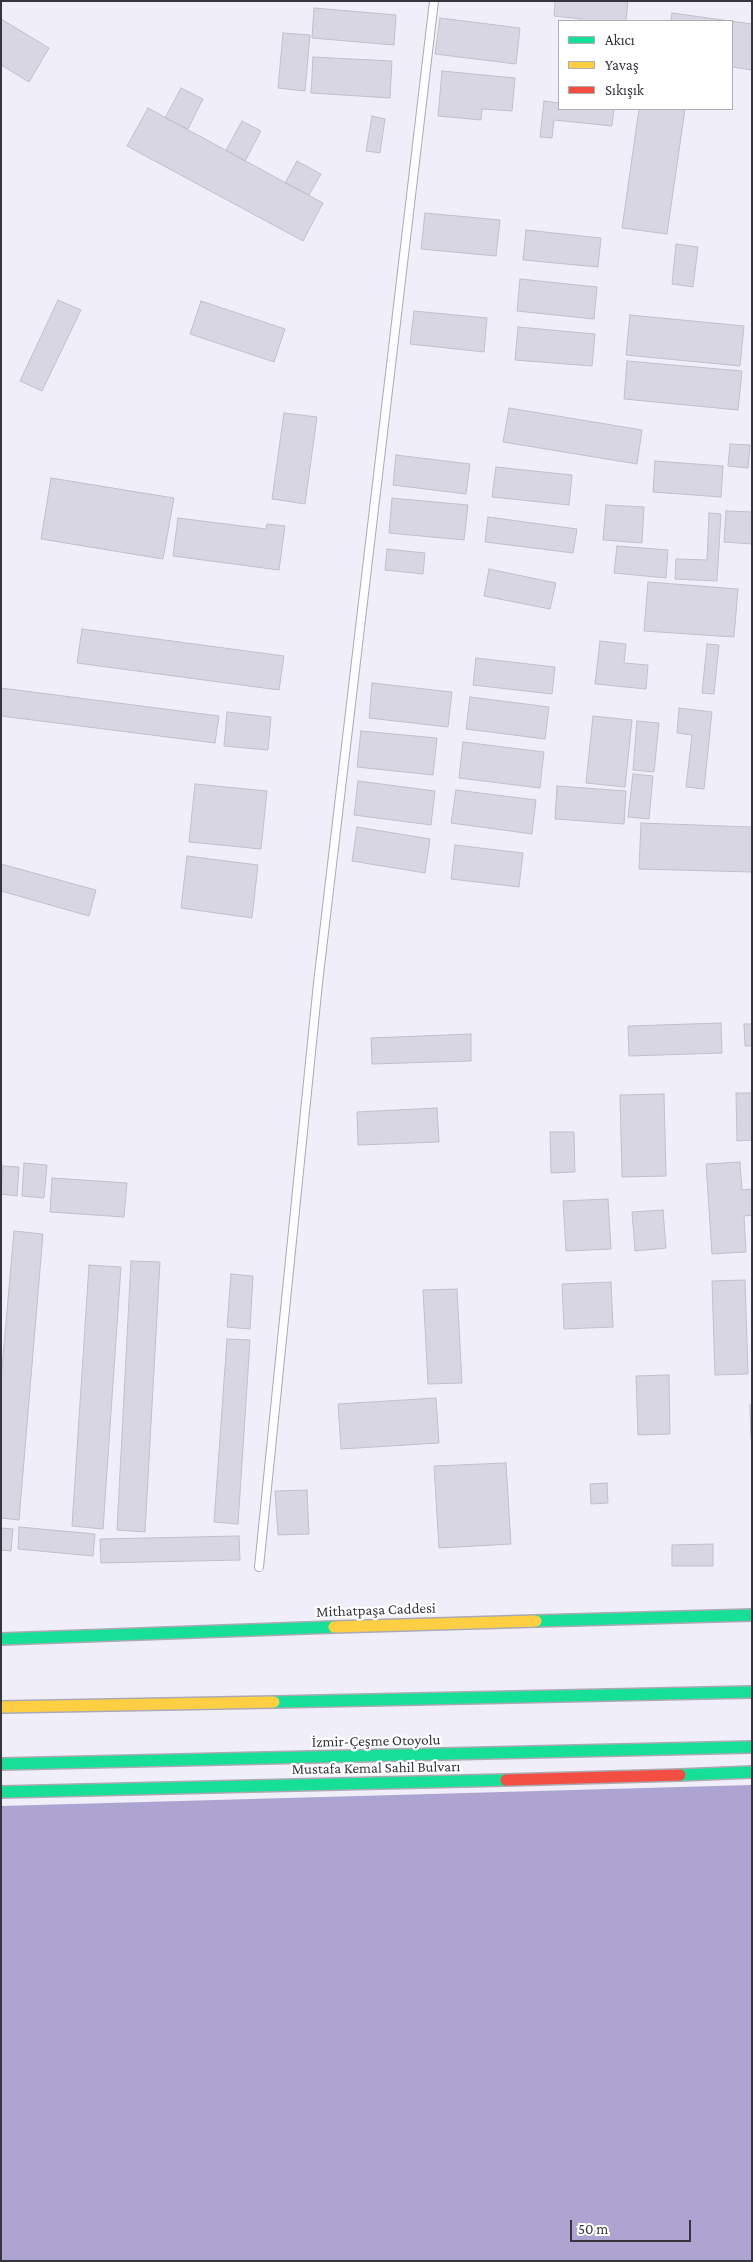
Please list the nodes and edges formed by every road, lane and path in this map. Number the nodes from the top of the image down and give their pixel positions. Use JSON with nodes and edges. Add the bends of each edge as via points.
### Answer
{"nodes":[{"id":1,"x":434,"y":1,"type":"edge"},
{"id":2,"x":259,"y":1567,"type":"dead end"},
{"id":3,"x":752,"y":1615,"type":"edge"},
{"id":4,"x":1,"y":1639,"type":"edge"},
{"id":5,"x":752,"y":1692,"type":"edge"},
{"id":6,"x":1,"y":1707,"type":"edge"},
{"id":7,"x":752,"y":1747,"type":"edge"},
{"id":8,"x":1,"y":1764,"type":"edge"},
{"id":9,"x":752,"y":1772,"type":"edge"},
{"id":10,"x":1,"y":1792,"type":"edge"}],
"edges":[{"from":1,"to":2,"type":"lane","via":[[318,983]]},
{"from":3,"to":4,"type":"main road","name":"Mithatpaşa Caddesi"},
{"from":5,"to":6,"type":"main road"},
{"from":7,"to":8,"type":"main road","name":"İzmir-Çeşme Otoyolu"},
{"from":9,"to":10,"type":"main road","name":"Mustafa Kemal Sahil Bulvarı"}]}
